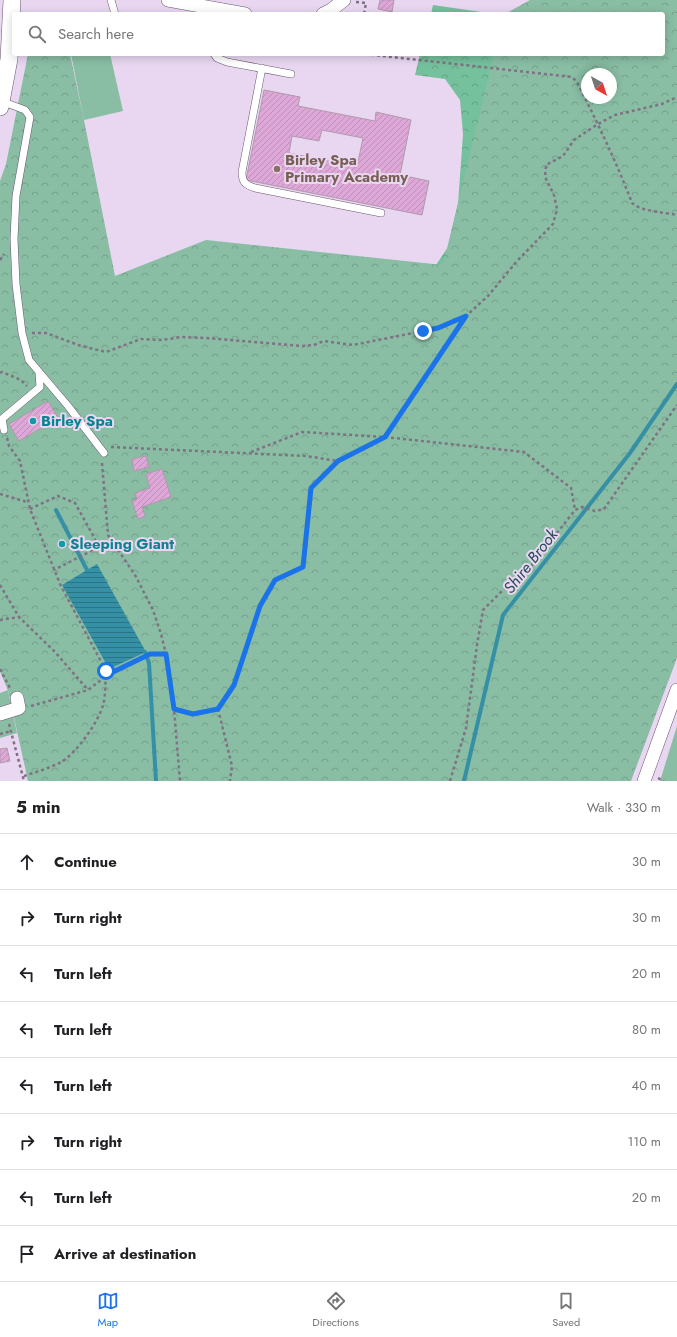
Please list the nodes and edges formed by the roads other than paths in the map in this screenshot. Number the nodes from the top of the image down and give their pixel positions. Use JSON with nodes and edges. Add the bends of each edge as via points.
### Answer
{"nodes":[{"id":1,"x":12,"y":0,"type":"edge"},
{"id":2,"x":111,"y":0,"type":"edge"},
{"id":3,"x":344,"y":0,"type":"edge"},
{"id":4,"x":175,"y":1,"type":"edge"},
{"id":5,"x":208,"y":11,"type":"edge"},
{"id":6,"x":114,"y":12,"type":"edge"},
{"id":7,"x":220,"y":12,"type":"edge"},
{"id":8,"x":327,"y":12,"type":"edge"},
{"id":9,"x":216,"y":56,"type":"edge"},
{"id":10,"x":262,"y":68,"type":"junction"},
{"id":11,"x":291,"y":74,"type":"dead end"},
{"id":12,"x":1,"y":104,"type":"edge"},
{"id":13,"x":381,"y":213,"type":"dead end"},
{"id":14,"x":39,"y":371,"type":"junction"},
{"id":15,"x":4,"y":430,"type":"road end"},
{"id":16,"x":102,"y":449,"type":"road end"},
{"id":17,"x":677,"y":690,"type":"edge"},
{"id":18,"x":17,"y":698,"type":"road end"},
{"id":19,"x":3,"y":713,"type":"edge"},
{"id":20,"x":644,"y":781,"type":"edge"}],
"edges":[{"from":1,"to":12,"type":"street","via":[[9,59]]},
{"from":2,"to":6,"type":"lane"},
{"from":3,"to":8,"type":"street"},
{"from":4,"to":5,"type":"street"},
{"from":5,"to":7,"type":"street"},
{"from":9,"to":10,"type":"lane","via":[[227,62]]},
{"from":10,"to":11,"type":"lane"},
{"from":10,"to":13,"type":"lane","via":[[242,172],[242,179],[246,185]]},
{"from":12,"to":14,"type":"lane","via":[[25,110],[30,117],[16,196],[14,239],[22,332],[30,360]]},
{"from":14,"to":15,"type":"lane","via":[[40,387],[2,419]]},
{"from":14,"to":16,"type":"lane"},
{"from":17,"to":20,"type":"street"},
{"from":18,"to":19,"type":"street","via":[[19,708]]}]}
